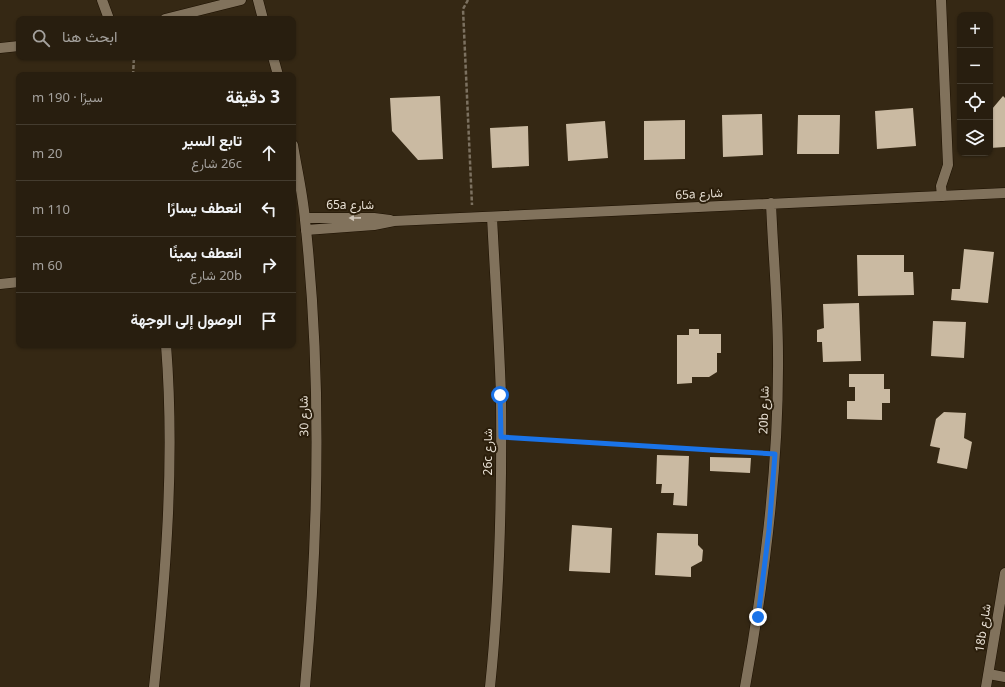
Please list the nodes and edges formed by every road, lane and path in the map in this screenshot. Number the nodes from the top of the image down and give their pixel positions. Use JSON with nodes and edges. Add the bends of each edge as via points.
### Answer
{"nodes":[{"id":1,"x":102,"y":0,"type":"edge"},
{"id":2,"x":242,"y":0,"type":"edge"},
{"id":3,"x":258,"y":0,"type":"edge"},
{"id":4,"x":468,"y":0,"type":"edge"},
{"id":5,"x":941,"y":0,"type":"edge"},
{"id":6,"x":107,"y":16,"type":"edge"},
{"id":7,"x":177,"y":16,"type":"edge"},
{"id":8,"x":262,"y":16,"type":"edge"},
{"id":9,"x":16,"y":46,"type":"edge"},
{"id":10,"x":0,"y":48,"type":"edge"},
{"id":11,"x":134,"y":60,"type":"edge"},
{"id":12,"x":274,"y":60,"type":"edge"},
{"id":13,"x":133,"y":72,"type":"edge"},
{"id":14,"x":277,"y":72,"type":"edge"},
{"id":15,"x":296,"y":163,"type":"edge"},
{"id":16,"x":1005,"y":193,"type":"edge"},
{"id":17,"x":942,"y":196,"type":"junction"},
{"id":18,"x":771,"y":204,"type":"junction"},
{"id":19,"x":492,"y":217,"type":"junction"},
{"id":20,"x":305,"y":218,"type":"junction"},
{"id":21,"x":472,"y":218,"type":"junction"},
{"id":22,"x":394,"y":221,"type":"junction"},
{"id":23,"x":306,"y":230,"type":"junction"},
{"id":24,"x":16,"y":282,"type":"edge"},
{"id":25,"x":0,"y":284,"type":"edge"},
{"id":26,"x":166,"y":348,"type":"edge"},
{"id":27,"x":501,"y":437,"type":"junction"},
{"id":28,"x":775,"y":454,"type":"junction"},
{"id":29,"x":1005,"y":573,"type":"edge"},
{"id":30,"x":989,"y":674,"type":"junction"},
{"id":31,"x":1005,"y":677,"type":"edge"},
{"id":32,"x":154,"y":687,"type":"edge"},
{"id":33,"x":305,"y":687,"type":"edge"},
{"id":34,"x":490,"y":687,"type":"edge"},
{"id":35,"x":746,"y":687,"type":"edge"},
{"id":36,"x":986,"y":687,"type":"edge"}],
"edges":[{"from":1,"to":6,"type":"street"},
{"from":2,"to":7,"type":"street"},
{"from":3,"to":8,"type":"street"},
{"from":4,"to":21,"type":"path","via":[[463,8]]},
{"from":5,"to":17,"type":"street","via":[[948,165]]},
{"from":9,"to":10,"type":"street"},
{"from":11,"to":13,"type":"path"},
{"from":12,"to":14,"type":"street"},
{"from":15,"to":20,"type":"street","name":"شارع 30"},
{"from":16,"to":17,"type":"street","name":"65a شارع"},
{"from":17,"to":18,"type":"street","name":"65a شارع"},
{"from":18,"to":19,"type":"street","name":"65a شارع"},
{"from":18,"to":28,"type":"street","name":"20b شارع","via":[[778,355]]},
{"from":19,"to":21,"type":"street","name":"65a شارع"},
{"from":19,"to":27,"type":"street","name":"26c شارع"},
{"from":22,"to":20,"type":"street","name":"65a شارع","one_way":true,"via":[[374,218]]},
{"from":20,"to":23,"type":"street","name":"شارع 30"},
{"from":21,"to":22,"type":"street","name":"65a شارع"},
{"from":22,"to":23,"type":"street","name":"65a شارع"},
{"from":23,"to":33,"type":"street","name":"شارع 30","via":[[315,328],[318,427],[314,564]]},
{"from":24,"to":25,"type":"street"},
{"from":26,"to":32,"type":"street","via":[[170,455],[167,548]]},
{"from":27,"to":28,"type":"path"},
{"from":27,"to":34,"type":"street","name":"26c شارع","via":[[499,536]]},
{"from":28,"to":35,"type":"street","name":"20b شارع","via":[[769,530]]},
{"from":29,"to":30,"type":"street","name":"18b شارع"},
{"from":30,"to":31,"type":"street"},
{"from":30,"to":36,"type":"street","name":"18b شارع"}]}
